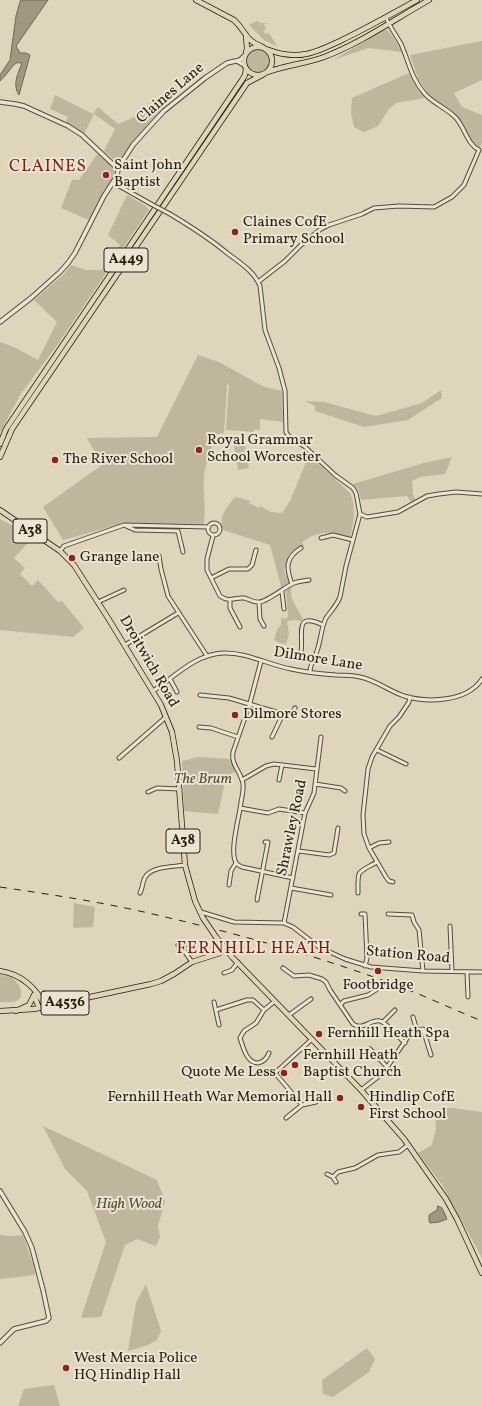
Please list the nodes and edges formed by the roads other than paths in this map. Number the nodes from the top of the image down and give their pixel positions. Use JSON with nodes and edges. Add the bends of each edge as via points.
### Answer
{"nodes":[{"id":1,"x":196,"y":0,"type":"edge"},
{"id":2,"x":417,"y":0,"type":"edge"},
{"id":3,"x":429,"y":0,"type":"edge"},
{"id":4,"x":386,"y":18,"type":"junction"},
{"id":5,"x":388,"y":23,"type":"junction"},
{"id":6,"x":246,"y":36,"type":"junction"},
{"id":7,"x":264,"y":48,"type":"junction"},
{"id":8,"x":245,"y":54,"type":"junction"},
{"id":9,"x":236,"y":61,"type":"junction"},
{"id":10,"x":245,"y":67,"type":"junction"},
{"id":11,"x":265,"y":74,"type":"junction"},
{"id":12,"x":0,"y":102,"type":"edge"},
{"id":13,"x":481,"y":149,"type":"edge"},
{"id":14,"x":118,"y":169,"type":"junction"},
{"id":15,"x":114,"y":183,"type":"junction"},
{"id":16,"x":258,"y":282,"type":"junction"},
{"id":17,"x":0,"y":322,"type":"edge"},
{"id":18,"x":0,"y":444,"type":"edge"},
{"id":19,"x":0,"y":457,"type":"edge"},
{"id":20,"x":482,"y":494,"type":"edge"},
{"id":21,"x":0,"y":510,"type":"edge"},
{"id":22,"x":360,"y":514,"type":"junction"},
{"id":23,"x":367,"y":517,"type":"junction"},
{"id":24,"x":359,"y":523,"type":"junction"},
{"id":25,"x":124,"y":525,"type":"junction"},
{"id":26,"x":209,"y":527,"type":"junction"},
{"id":27,"x":213,"y":536,"type":"junction"},
{"id":28,"x":321,"y":538,"type":"dead end"},
{"id":29,"x":353,"y":540,"type":"junction"},
{"id":30,"x":301,"y":548,"type":"dead end"},
{"id":31,"x":256,"y":550,"type":"dead end"},
{"id":32,"x":60,"y":551,"type":"junction"},
{"id":33,"x":183,"y":552,"type":"dead end"},
{"id":34,"x":159,"y":556,"type":"dead end"},
{"id":35,"x":211,"y":578,"type":"junction"},
{"id":36,"x":309,"y":580,"type":"dead end"},
{"id":37,"x":292,"y":584,"type":"junction"},
{"id":38,"x":124,"y":590,"type":"dead end"},
{"id":39,"x":282,"y":592,"type":"junction"},
{"id":40,"x":230,"y":600,"type":"junction"},
{"id":41,"x":98,"y":602,"type":"junction"},
{"id":42,"x":259,"y":603,"type":"junction"},
{"id":43,"x":284,"y":609,"type":"dead end"},
{"id":44,"x":178,"y":613,"type":"junction"},
{"id":45,"x":323,"y":625,"type":"junction"},
{"id":46,"x":264,"y":626,"type":"dead end"},
{"id":47,"x":240,"y":627,"type":"dead end"},
{"id":48,"x":124,"y":645,"type":"junction"},
{"id":49,"x":296,"y":648,"type":"dead end"},
{"id":50,"x":302,"y":648,"type":"junction"},
{"id":51,"x":301,"y":653,"type":"dead end"},
{"id":52,"x":207,"y":656,"type":"junction"},
{"id":53,"x":261,"y":661,"type":"junction"},
{"id":54,"x":310,"y":672,"type":"junction"},
{"id":55,"x":170,"y":679,"type":"junction"},
{"id":56,"x":482,"y":679,"type":"edge"},
{"id":57,"x":153,"y":692,"type":"junction"},
{"id":58,"x":177,"y":692,"type":"dead end"},
{"id":59,"x":200,"y":695,"type":"dead end"},
{"id":60,"x":410,"y":697,"type":"junction"},
{"id":61,"x":250,"y":703,"type":"junction"},
{"id":62,"x":295,"y":708,"type":"dead end"},
{"id":63,"x":282,"y":714,"type":"junction"},
{"id":64,"x":166,"y":717,"type":"junction"},
{"id":65,"x":198,"y":727,"type":"dead end"},
{"id":66,"x":238,"y":737,"type":"junction"},
{"id":67,"x":272,"y":737,"type":"dead end"},
{"id":68,"x":321,"y":737,"type":"dead end"},
{"id":69,"x":377,"y":750,"type":"junction"},
{"id":70,"x":119,"y":758,"type":"dead end"},
{"id":71,"x":406,"y":764,"type":"dead end"},
{"id":72,"x":282,"y":765,"type":"junction"},
{"id":73,"x":316,"y":769,"type":"junction"},
{"id":74,"x":242,"y":780,"type":"junction"},
{"id":75,"x":280,"y":780,"type":"dead end"},
{"id":76,"x":315,"y":784,"type":"junction"},
{"id":77,"x":180,"y":789,"type":"junction"},
{"id":78,"x":344,"y":791,"type":"dead end"},
{"id":79,"x":148,"y":792,"type":"dead end"},
{"id":80,"x":240,"y":808,"type":"junction"},
{"id":81,"x":305,"y":813,"type":"junction"},
{"id":82,"x":338,"y":828,"type":"dead end"},
{"id":83,"x":265,"y":842,"type":"dead end"},
{"id":84,"x":389,"y":842,"type":"dead end"},
{"id":85,"x":369,"y":848,"type":"junction"},
{"id":86,"x":299,"y":851,"type":"junction"},
{"id":87,"x":377,"y":862,"type":"junction"},
{"id":88,"x":236,"y":863,"type":"junction"},
{"id":89,"x":185,"y":865,"type":"junction"},
{"id":90,"x":263,"y":871,"type":"junction"},
{"id":91,"x":293,"y":878,"type":"junction"},
{"id":92,"x":229,"y":885,"type":"dead end"},
{"id":93,"x":389,"y":885,"type":"dead end"},
{"id":94,"x":291,"y":888,"type":"junction"},
{"id":95,"x":359,"y":891,"type":"dead end"},
{"id":96,"x":140,"y":894,"type":"dead end"},
{"id":97,"x":331,"y":895,"type":"dead end"},
{"id":98,"x":257,"y":900,"type":"dead end"},
{"id":99,"x":200,"y":912,"type":"junction"},
{"id":100,"x":360,"y":914,"type":"dead end"},
{"id":101,"x":388,"y":914,"type":"dead end"},
{"id":102,"x":284,"y":923,"type":"junction"},
{"id":103,"x":450,"y":926,"type":"dead end"},
{"id":104,"x":186,"y":944,"type":"dead end"},
{"id":105,"x":178,"y":945,"type":"dead end"},
{"id":106,"x":182,"y":948,"type":"junction"},
{"id":107,"x":226,"y":949,"type":"junction"},
{"id":108,"x":192,"y":962,"type":"junction"},
{"id":109,"x":238,"y":962,"type":"junction"},
{"id":110,"x":365,"y":966,"type":"junction"},
{"id":111,"x":283,"y":968,"type":"dead end"},
{"id":112,"x":0,"y":971,"type":"edge"},
{"id":113,"x":423,"y":971,"type":"junction"},
{"id":114,"x":452,"y":971,"type":"junction"},
{"id":115,"x":467,"y":972,"type":"junction"},
{"id":116,"x":482,"y":972,"type":"edge"},
{"id":117,"x":224,"y":973,"type":"dead end"},
{"id":118,"x":376,"y":990,"type":"dead end"},
{"id":119,"x":34,"y":993,"type":"junction"},
{"id":120,"x":468,"y":997,"type":"dead end"},
{"id":121,"x":311,"y":999,"type":"dead end"},
{"id":122,"x":275,"y":1001,"type":"junction"},
{"id":123,"x":214,"y":1002,"type":"dead end"},
{"id":124,"x":340,"y":1005,"type":"junction"},
{"id":125,"x":42,"y":1008,"type":"junction"},
{"id":126,"x":216,"y":1010,"type":"junction"},
{"id":127,"x":264,"y":1010,"type":"junction"},
{"id":128,"x":395,"y":1010,"type":"dead end"},
{"id":129,"x":0,"y":1011,"type":"edge"},
{"id":130,"x":16,"y":1011,"type":"junction"},
{"id":131,"x":289,"y":1015,"type":"junction"},
{"id":132,"x":413,"y":1017,"type":"dead end"},
{"id":133,"x":383,"y":1022,"type":"junction"},
{"id":134,"x":218,"y":1025,"type":"dead end"},
{"id":135,"x":417,"y":1031,"type":"junction"},
{"id":136,"x":312,"y":1039,"type":"junction"},
{"id":137,"x":405,"y":1043,"type":"junction"},
{"id":138,"x":370,"y":1049,"type":"dead end"},
{"id":139,"x":269,"y":1053,"type":"dead end"},
{"id":140,"x":431,"y":1055,"type":"dead end"},
{"id":141,"x":387,"y":1067,"type":"junction"},
{"id":142,"x":361,"y":1090,"type":"junction"},
{"id":143,"x":316,"y":1102,"type":"dead end"},
{"id":144,"x":302,"y":1105,"type":"junction"},
{"id":145,"x":286,"y":1118,"type":"dead end"},
{"id":146,"x":408,"y":1145,"type":"junction"},
{"id":147,"x":327,"y":1174,"type":"dead end"},
{"id":148,"x":333,"y":1177,"type":"junction"},
{"id":149,"x":336,"y":1182,"type":"dead end"},
{"id":150,"x":0,"y":1191,"type":"edge"},
{"id":151,"x":482,"y":1273,"type":"edge"},
{"id":152,"x":0,"y":1343,"type":"edge"}],
"edges":[{"from":1,"to":6,"type":"main road","via":[[234,20]]},
{"from":2,"to":4,"type":"main road"},
{"from":3,"to":5,"type":"main road","number":"A449"},
{"from":4,"to":5,"type":"street"},
{"from":4,"to":7,"type":"main road","via":[[324,48],[305,54],[285,54]]},
{"from":5,"to":11,"type":"main road","number":"A449","via":[[325,56],[309,62],[280,67]]},
{"from":5,"to":13,"type":"street","via":[[401,45],[410,71],[425,94],[452,114],[472,146]]},
{"from":6,"to":7,"type":"main road"},
{"from":6,"to":8,"type":"main road","via":[[248,48]]},
{"from":7,"to":8,"type":"main road","via":[[255,47]]},
{"from":7,"to":11,"type":"main road","via":[[272,60]]},
{"from":8,"to":9,"type":"street","name":"Claines Lane"},
{"from":8,"to":10,"type":"main road"},
{"from":9,"to":10,"type":"street"},
{"from":9,"to":14,"type":"street","name":"Claines Lane","via":[[227,63],[205,78],[164,112],[133,145]]},
{"from":10,"to":11,"type":"main road","via":[[256,75]]},
{"from":10,"to":18,"type":"main road","number":"A449","via":[[242,80],[10,423]]},
{"from":11,"to":19,"type":"main road","number":"A449","via":[[248,83],[240,92],[12,429]]},
{"from":12,"to":14,"type":"street","via":[[24,106],[68,126],[82,134]]},
{"from":13,"to":16,"type":"street","via":[[464,185],[452,197],[434,207],[374,208],[328,225]]},
{"from":14,"to":15,"type":"street","name":"Claines Lane"},
{"from":15,"to":16,"type":"street","bridge":true,"via":[[206,236],[251,272]]},
{"from":15,"to":17,"type":"street","name":"Claines Lane","via":[[104,196],[68,263],[31,298]]},
{"from":16,"to":22,"type":"street","via":[[264,330],[285,391],[286,432],[290,438],[304,446],[353,488],[359,500]]},
{"from":20,"to":23,"type":"street","via":[[456,492],[427,496],[398,512]]},
{"from":21,"to":32,"type":"main road","name":"Droitwich Road","number":"A38"},
{"from":22,"to":23,"type":"street"},
{"from":22,"to":24,"type":"street"},
{"from":23,"to":24,"type":"street"},
{"from":24,"to":29,"type":"street"},
{"from":25,"to":26,"type":"street"},
{"from":25,"to":32,"type":"street","via":[[64,546]]},
{"from":25,"to":33,"type":"street","via":[[135,530],[178,531]]},
{"from":26,"to":27,"type":"street","via":[[209,533]]},
{"from":26,"to":27,"type":"street","via":[[211,524],[219,527],[219,533]]},
{"from":27,"to":35,"type":"street","via":[[206,564]]},
{"from":28,"to":29,"type":"street","via":[[333,535]]},
{"from":29,"to":45,"type":"street","via":[[340,597]]},
{"from":30,"to":37,"type":"street","via":[[294,552],[289,560],[287,573]]},
{"from":31,"to":35,"type":"street","via":[[252,565],[248,569],[229,569]]},
{"from":32,"to":41,"type":"main road","name":"Droitwich Road","number":"A38","via":[[74,565]]},
{"from":34,"to":44,"type":"street","via":[[159,566],[168,596]]},
{"from":35,"to":40,"type":"street","via":[[220,596]]},
{"from":36,"to":37,"type":"street"},
{"from":37,"to":39,"type":"street"},
{"from":38,"to":41,"type":"street"},
{"from":39,"to":42,"type":"street"},
{"from":39,"to":43,"type":"street"},
{"from":40,"to":42,"type":"street","via":[[244,598]]},
{"from":40,"to":47,"type":"street","via":[[230,608]]},
{"from":41,"to":48,"type":"main road","name":"Droitwich Road","number":"A38"},
{"from":42,"to":46,"type":"street","via":[[260,618]]},
{"from":44,"to":48,"type":"street"},
{"from":44,"to":52,"type":"street"},
{"from":45,"to":50,"type":"street","via":[[312,620],[304,623],[301,627]]},
{"from":45,"to":54,"type":"street"},
{"from":48,"to":57,"type":"main road","name":"Droitwich Road","number":"A38"},
{"from":49,"to":50,"type":"street"},
{"from":50,"to":51,"type":"street"},
{"from":52,"to":53,"type":"street","name":"Dilmore Lane","via":[[237,654]]},
{"from":52,"to":55,"type":"street","name":"Dilmore Lane"},
{"from":53,"to":54,"type":"street","name":"Dilmore Lane"},
{"from":53,"to":61,"type":"street"},
{"from":54,"to":60,"type":"street","name":"Dilmore Lane","via":[[359,676]]},
{"from":55,"to":57,"type":"street","name":"Dilmore Lane"},
{"from":55,"to":58,"type":"street"},
{"from":56,"to":60,"type":"street","name":"Dilmore Lane","via":[[479,684],[462,694],[442,700]]},
{"from":57,"to":64,"type":"main road","name":"Droitwich Road","number":"A38"},
{"from":59,"to":61,"type":"street"},
{"from":60,"to":69,"type":"street"},
{"from":61,"to":63,"type":"street"},
{"from":61,"to":66,"type":"street"},
{"from":62,"to":63,"type":"street","via":[[292,713]]},
{"from":63,"to":67,"type":"street"},
{"from":64,"to":70,"type":"street"},
{"from":64,"to":77,"type":"main road","name":"Droitwich Road","number":"A38","via":[[175,746]]},
{"from":65,"to":66,"type":"street","via":[[211,728]]},
{"from":66,"to":74,"type":"street","via":[[232,758]]},
{"from":68,"to":73,"type":"street","name":"Shrawley Road"},
{"from":69,"to":71,"type":"street"},
{"from":69,"to":85,"type":"street","via":[[368,769],[363,815],[364,834]]},
{"from":72,"to":73,"type":"street"},
{"from":72,"to":74,"type":"street","via":[[266,766]]},
{"from":72,"to":75,"type":"street"},
{"from":73,"to":76,"type":"street","name":"Shrawley Road"},
{"from":74,"to":80,"type":"street"},
{"from":76,"to":78,"type":"street","via":[[341,788]]},
{"from":76,"to":81,"type":"street","name":"Shrawley Road","via":[[312,799]]},
{"from":77,"to":79,"type":"street","via":[[158,788]]},
{"from":77,"to":89,"type":"main road","name":"Droitwich Road","number":"A38"},
{"from":80,"to":81,"type":"street","via":[[268,813],[279,809]]},
{"from":80,"to":88,"type":"street","via":[[233,847]]},
{"from":81,"to":86,"type":"street","name":"Shrawley Road"},
{"from":82,"to":86,"type":"street","via":[[334,853],[329,855]]},
{"from":83,"to":90,"type":"street","via":[[268,842]]},
{"from":84,"to":85,"type":"street"},
{"from":85,"to":87,"type":"street"},
{"from":86,"to":91,"type":"street","name":"Shrawley Road"},
{"from":87,"to":93,"type":"street","via":[[392,882]]},
{"from":87,"to":95,"type":"street","via":[[360,871]]},
{"from":88,"to":90,"type":"street","via":[[242,867]]},
{"from":88,"to":92,"type":"street","via":[[231,870]]},
{"from":89,"to":96,"type":"street","via":[[149,872]]},
{"from":89,"to":99,"type":"main road","name":"Droitwich Road","number":"A38"},
{"from":90,"to":91,"type":"street"},
{"from":90,"to":98,"type":"street"},
{"from":91,"to":94,"type":"street","name":"Shrawley Road"},
{"from":94,"to":97,"type":"street"},
{"from":94,"to":102,"type":"street","name":"Shrawley Road"},
{"from":99,"to":102,"type":"street","name":"Station Road","via":[[234,922]]},
{"from":99,"to":107,"type":"main road","name":"Droitwich Road","number":"A38","bridge":true},
{"from":100,"to":110,"type":"street","via":[[365,914]]},
{"from":101,"to":113,"type":"street","via":[[412,915],[419,930]]},
{"from":102,"to":110,"type":"street","name":"Station Road","via":[[319,947]]},
{"from":103,"to":114,"type":"street"},
{"from":104,"to":106,"type":"street"},
{"from":105,"to":106,"type":"street"},
{"from":106,"to":108,"type":"street"},
{"from":107,"to":108,"type":"main road","number":"A4536"},
{"from":107,"to":109,"type":"main road","name":"Droitwich Road","number":"A38"},
{"from":108,"to":125,"type":"main road","number":"A4536","via":[[161,981]]},
{"from":109,"to":117,"type":"street","via":[[232,970]]},
{"from":109,"to":122,"type":"main road","name":"Droitwich Road","number":"A38"},
{"from":110,"to":113,"type":"street","name":"Station Road"},
{"from":111,"to":124,"type":"street","via":[[294,976],[309,975],[322,979]]},
{"from":112,"to":119,"type":"main road","via":[[21,978],[29,984]]},
{"from":113,"to":114,"type":"street","name":"Station Road"},
{"from":114,"to":115,"type":"street","name":"Station Road"},
{"from":115,"to":116,"type":"street","name":"Station Road"},
{"from":115,"to":120,"type":"street"},
{"from":118,"to":124,"type":"street","via":[[368,995],[344,1001]]},
{"from":119,"to":125,"type":"main road"},
{"from":119,"to":130,"type":"main road","via":[[29,1005]]},
{"from":121,"to":131,"type":"street"},
{"from":122,"to":127,"type":"street"},
{"from":122,"to":131,"type":"main road","name":"Droitwich Road","number":"A38"},
{"from":123,"to":126,"type":"street"},
{"from":124,"to":133,"type":"street","via":[[356,1026],[361,1027],[375,1021]]},
{"from":125,"to":130,"type":"main road","number":"A4536"},
{"from":126,"to":127,"type":"street","via":[[253,1000]]},
{"from":126,"to":134,"type":"street"},
{"from":127,"to":139,"type":"street","via":[[256,1024],[244,1031],[240,1038],[251,1061],[260,1063]]},
{"from":128,"to":133,"type":"street"},
{"from":129,"to":130,"type":"main road","number":"A4536"},
{"from":131,"to":136,"type":"main road","name":"Droitwich Road","number":"A38"},
{"from":132,"to":135,"type":"street"},
{"from":133,"to":137,"type":"street"},
{"from":135,"to":137,"type":"street","via":[[408,1037]]},
{"from":135,"to":140,"type":"street","via":[[423,1029]]},
{"from":136,"to":142,"type":"main road","name":"Droitwich Road","number":"A38"},
{"from":136,"to":144,"type":"street","via":[[275,1073]]},
{"from":137,"to":141,"type":"street"},
{"from":138,"to":141,"type":"street"},
{"from":141,"to":142,"type":"street"},
{"from":142,"to":146,"type":"main road","name":"Droitwich Road","number":"A38"},
{"from":143,"to":144,"type":"street"},
{"from":144,"to":145,"type":"street"},
{"from":146,"to":148,"type":"street","via":[[402,1151],[378,1155],[355,1168],[338,1172]]},
{"from":146,"to":151,"type":"main road","name":"Droitwich Road","number":"A38","via":[[446,1199]]},
{"from":147,"to":148,"type":"street"},
{"from":148,"to":149,"type":"street"},
{"from":150,"to":152,"type":"street","via":[[32,1248],[49,1318],[14,1329]]}]}
